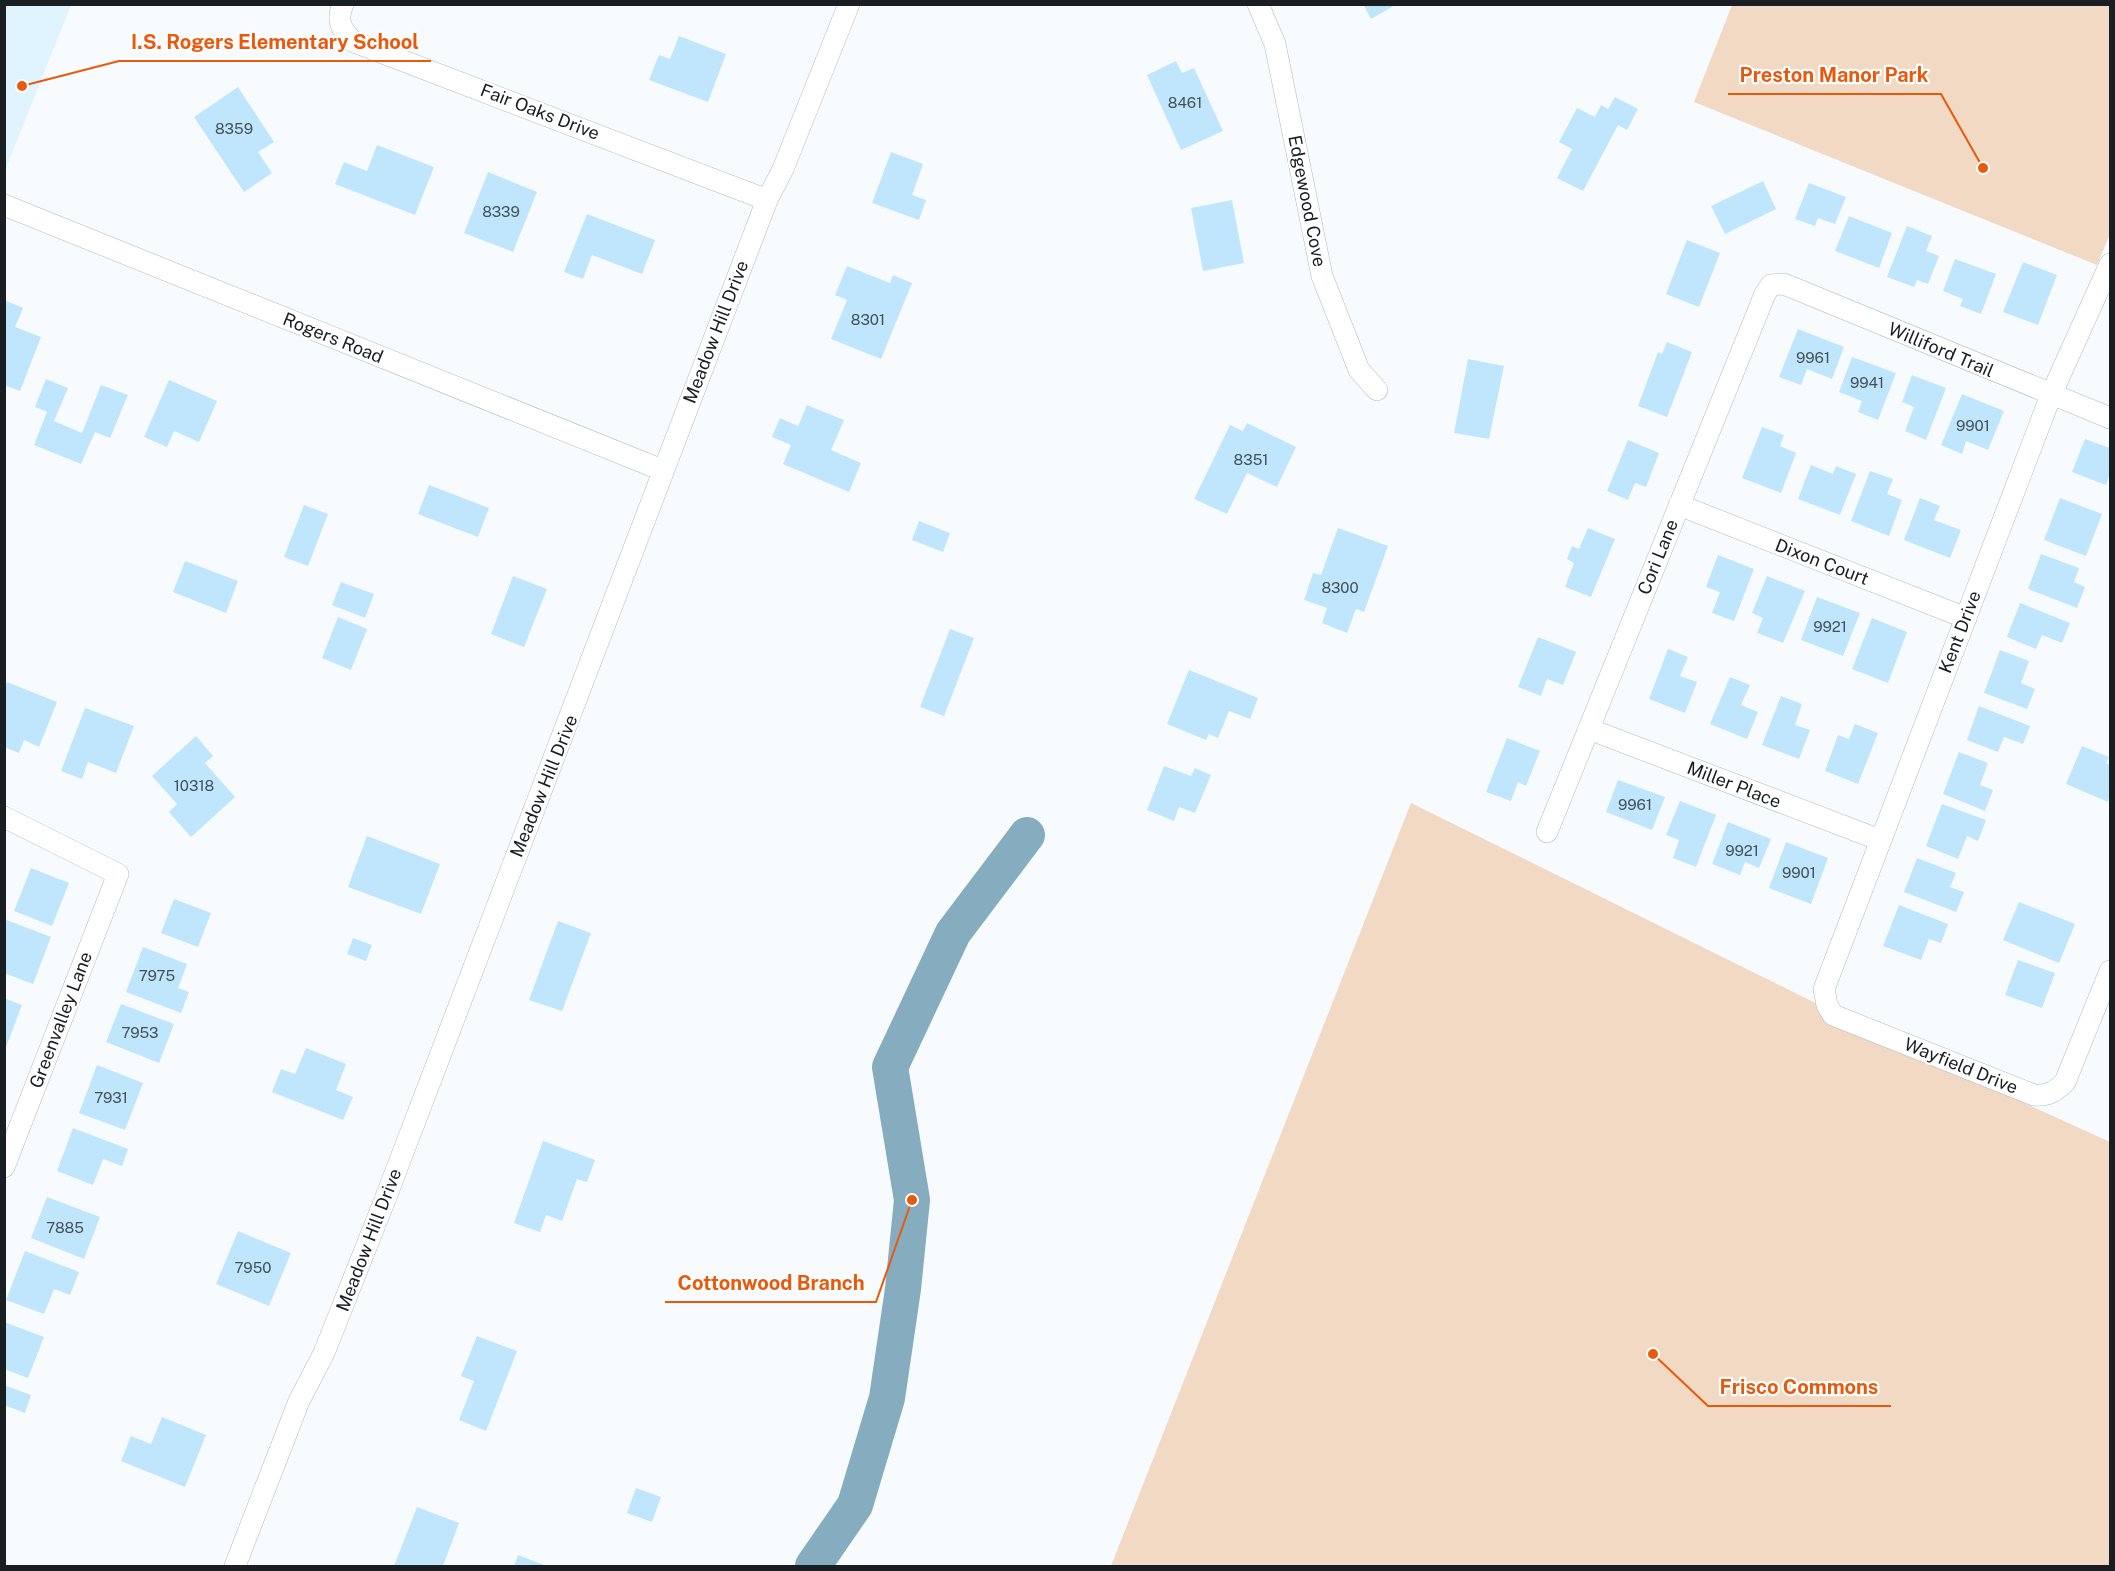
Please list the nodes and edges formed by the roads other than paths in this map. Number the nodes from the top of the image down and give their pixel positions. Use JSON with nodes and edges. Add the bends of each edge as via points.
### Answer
{"nodes":[{"id":1,"x":343,"y":4,"type":"edge"},
{"id":2,"x":849,"y":4,"type":"edge"},
{"id":3,"x":1258,"y":4,"type":"edge"},
{"id":4,"x":767,"y":200,"type":"junction"},
{"id":5,"x":4,"y":205,"type":"edge"},
{"id":6,"x":2110,"y":264,"type":"edge"},
{"id":7,"x":1772,"y":285,"type":"joint"},
{"id":8,"x":1377,"y":390,"type":"dead end"},
{"id":9,"x":2050,"y":395,"type":"junction"},
{"id":10,"x":2110,"y":418,"type":"edge"},
{"id":11,"x":662,"y":470,"type":"junction"},
{"id":12,"x":1679,"y":506,"type":"junction"},
{"id":13,"x":1966,"y":618,"type":"junction"},
{"id":14,"x":1589,"y":729,"type":"junction"},
{"id":15,"x":4,"y":817,"type":"edge"},
{"id":16,"x":1547,"y":832,"type":"dead end"},
{"id":17,"x":1880,"y":840,"type":"junction"},
{"id":18,"x":2110,"y":971,"type":"edge"},
{"id":19,"x":1827,"y":1005,"type":"joint"},
{"id":20,"x":4,"y":1167,"type":"edge"},
{"id":21,"x":235,"y":1566,"type":"edge"}],
"edges":[{"from":1,"to":4,"type":"street","name":"Fair Oaks Drive","via":[[338,16],[342,31],[354,42]]},
{"from":2,"to":4,"type":"street","name":"Meadow Hill Drive"},
{"from":3,"to":8,"type":"street","name":"Edgewood Cove","via":[[1275,44],[1322,276],[1359,370]]},
{"from":4,"to":11,"type":"street","name":"Meadow Hill Drive"},
{"from":5,"to":11,"type":"street","name":"Rogers Road"},
{"from":6,"to":9,"type":"street","name":"Kent Drive"},
{"from":7,"to":9,"type":"street","name":"Williford Trail","via":[[1784,284]]},
{"from":7,"to":12,"type":"street","name":"Cori Lane"},
{"from":9,"to":10,"type":"street","name":"Williford Trail"},
{"from":9,"to":13,"type":"street","name":"Kent Drive"},
{"from":11,"to":21,"type":"street","name":"Meadow Hill Drive","via":[[382,1208],[324,1353],[299,1401]]},
{"from":12,"to":13,"type":"street","name":"Dixon Court"},
{"from":12,"to":14,"type":"street","name":"Cori Lane"},
{"from":13,"to":17,"type":"street","name":"Kent Drive"},
{"from":14,"to":16,"type":"street","name":"Cori Lane"},
{"from":14,"to":17,"type":"street","name":"Miller Place"},
{"from":15,"to":20,"type":"street","name":"Greenvalley Lane","via":[[118,874]]},
{"from":17,"to":19,"type":"street","name":"Kent Drive","via":[[1824,989]]},
{"from":18,"to":19,"type":"street","name":"Wayfield Drive","via":[[2066,1082],[2046,1096],[2034,1095],[1833,1015]]}]}
